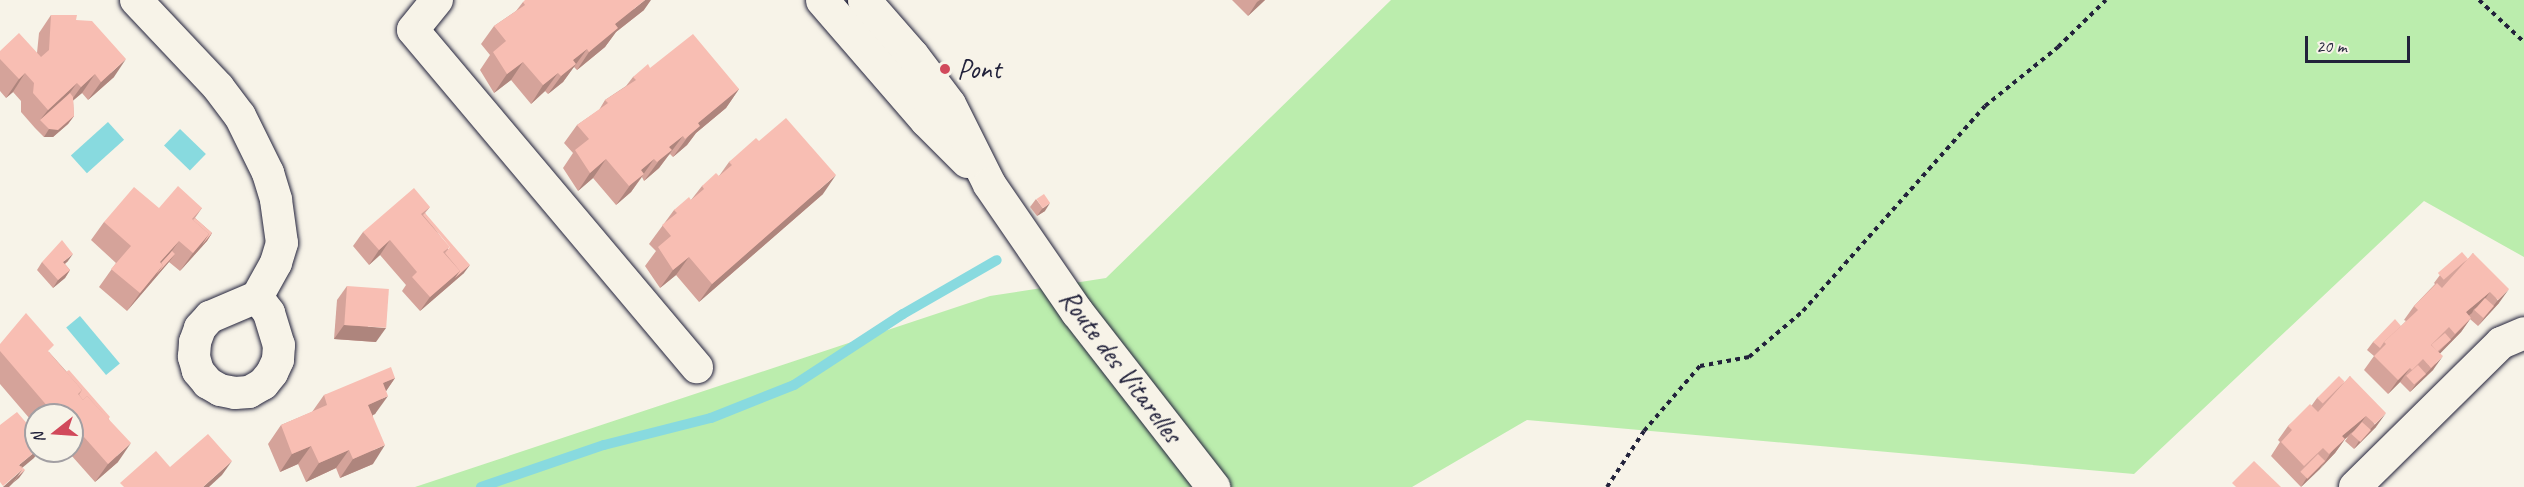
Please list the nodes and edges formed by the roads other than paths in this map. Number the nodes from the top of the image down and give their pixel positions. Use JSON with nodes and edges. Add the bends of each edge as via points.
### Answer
{"nodes":[{"id":1,"x":136,"y":0,"type":"edge"},
{"id":2,"x":437,"y":0,"type":"edge"},
{"id":3,"x":822,"y":0,"type":"edge"},
{"id":4,"x":864,"y":0,"type":"edge"},
{"id":5,"x":989,"y":184,"type":"junction"},
{"id":6,"x":257,"y":297,"type":"dead end"},
{"id":7,"x":2524,"y":333,"type":"edge"},
{"id":8,"x":696,"y":367,"type":"dead end"},
{"id":9,"x":1213,"y":487,"type":"edge"},
{"id":10,"x":2355,"y":487,"type":"edge"}],
"edges":[{"from":1,"to":6,"type":"street","via":[[218,87],[240,116],[268,173],[282,243]]},
{"from":2,"to":8,"type":"street","via":[[413,30]]},
{"from":3,"to":5,"type":"main road","via":[[926,120]]},
{"from":4,"to":5,"type":"main road","via":[[949,104]]},
{"from":5,"to":9,"type":"main road","name":"Route des Vitarelles","via":[[1077,312]]},
{"from":7,"to":10,"type":"street","via":[[2501,343]]}]}
